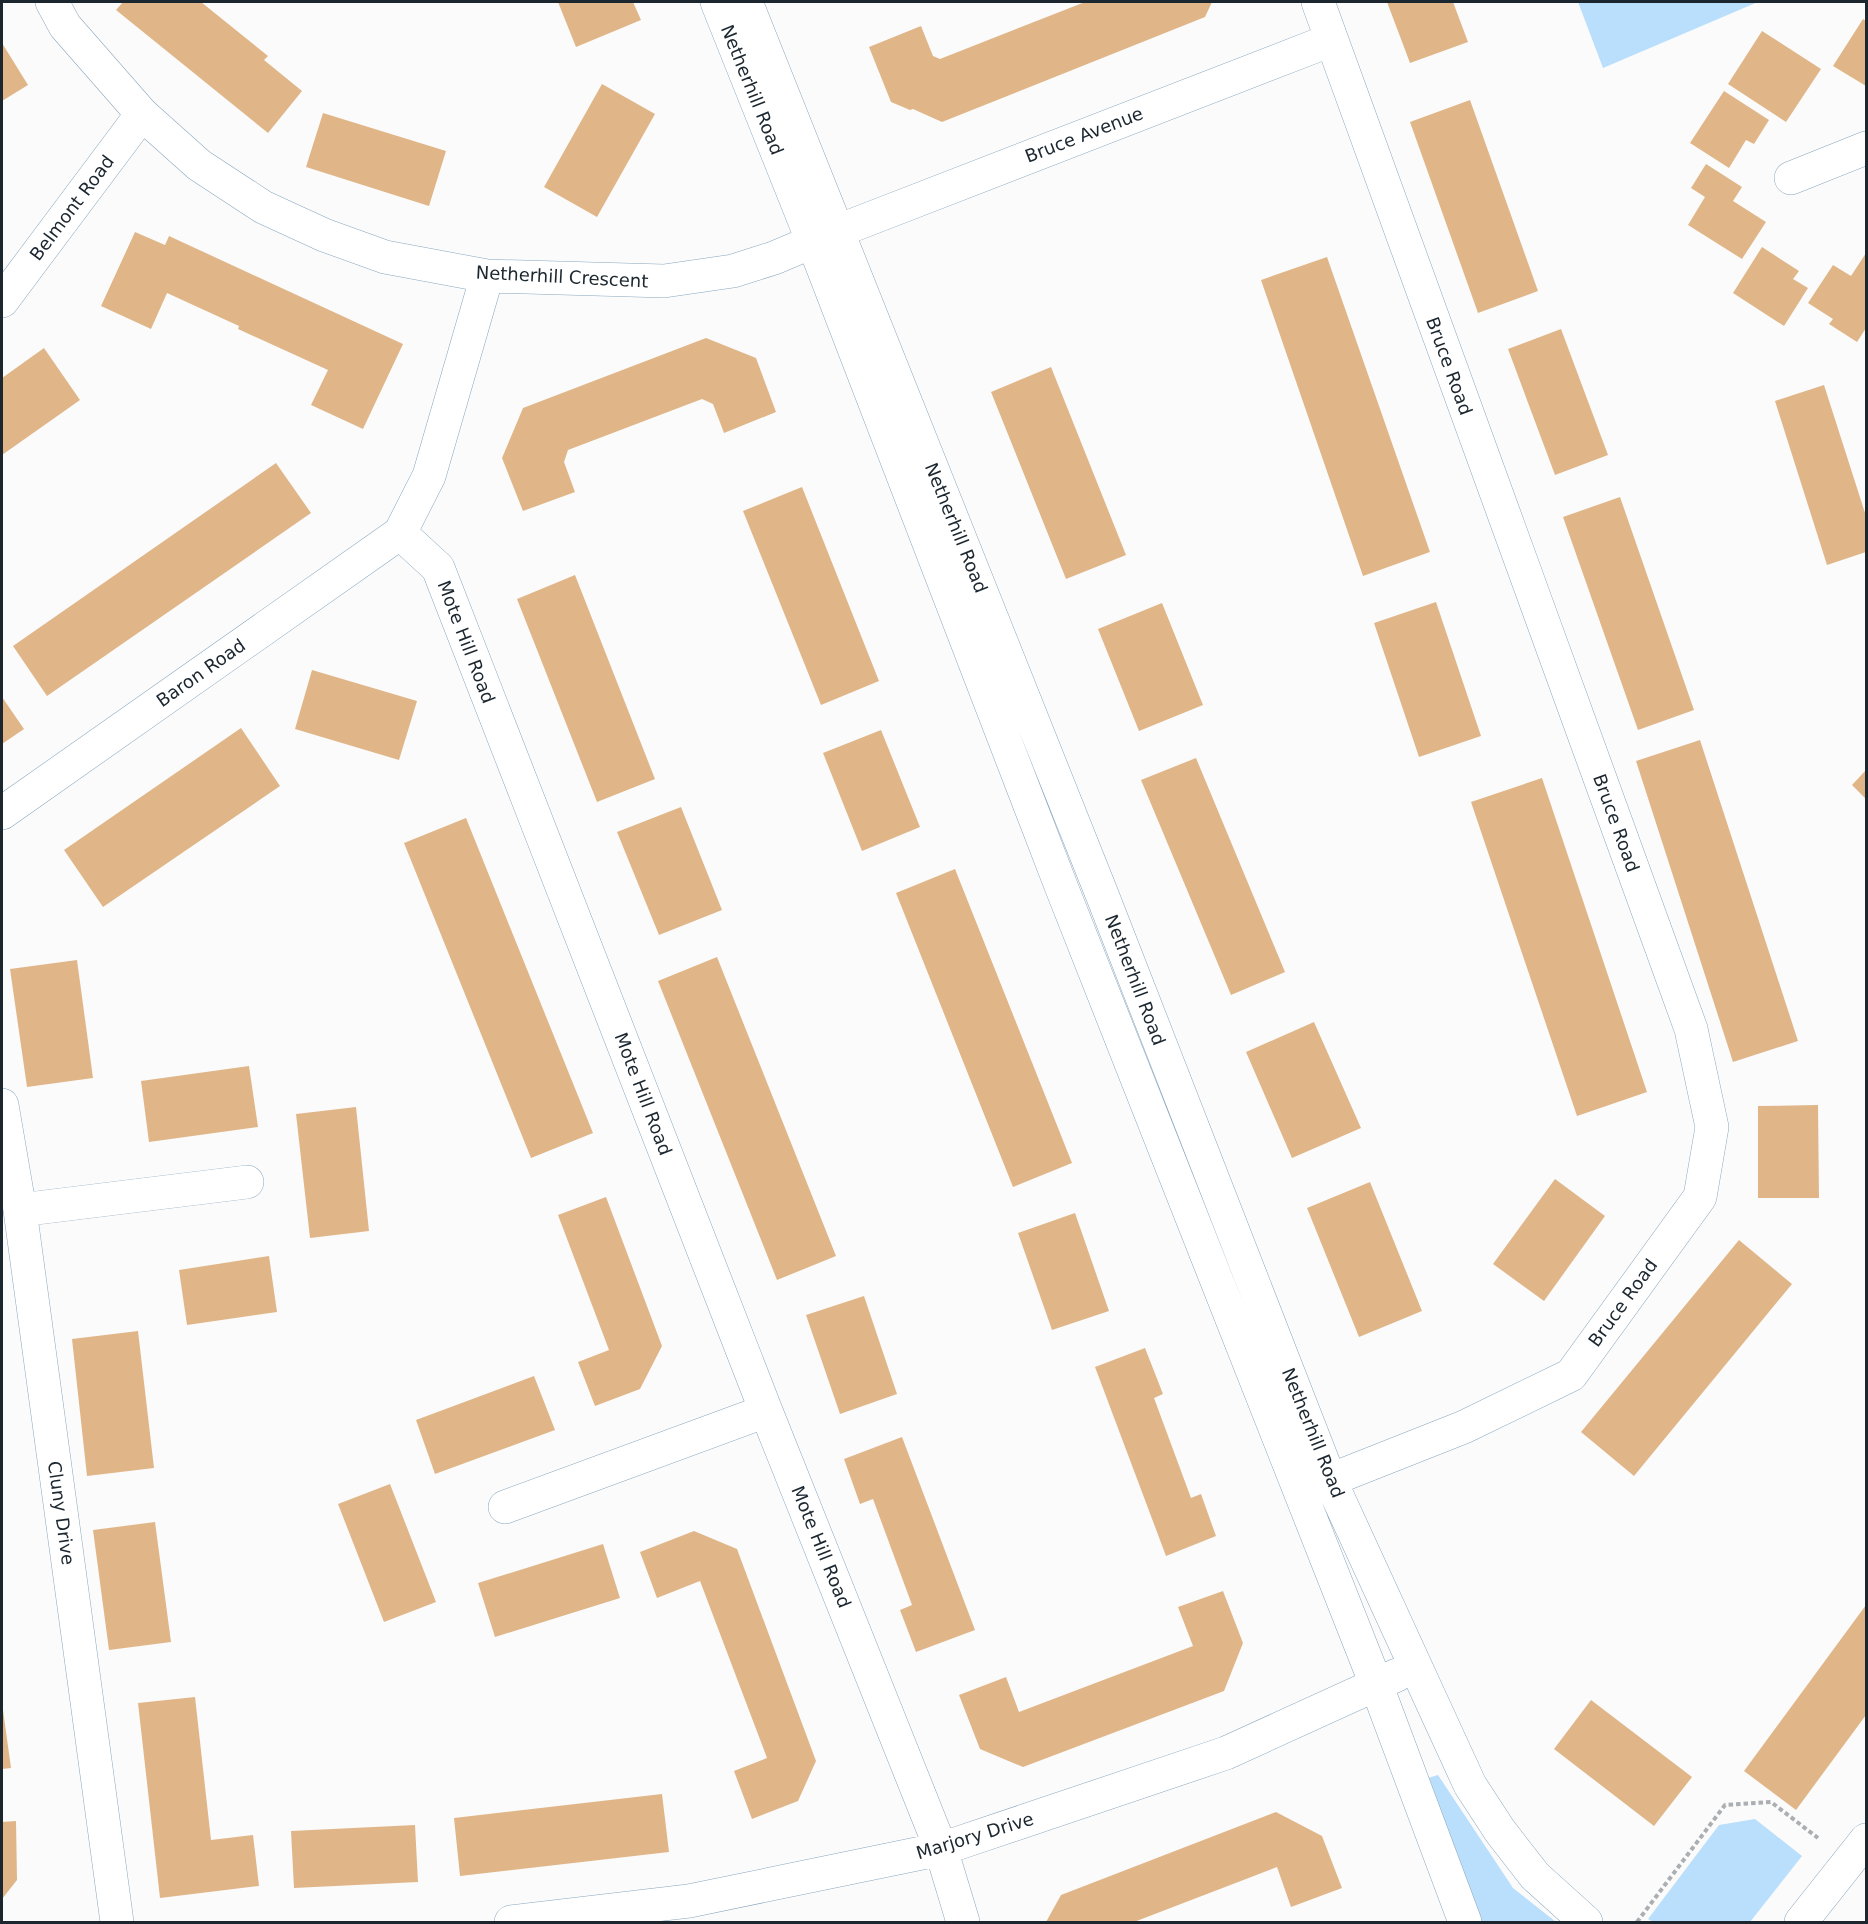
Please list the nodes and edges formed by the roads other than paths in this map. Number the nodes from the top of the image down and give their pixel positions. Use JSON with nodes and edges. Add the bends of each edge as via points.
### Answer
{"nodes":[{"id":1,"x":52,"y":2,"type":"edge"},
{"id":2,"x":717,"y":2,"type":"edge"},
{"id":3,"x":746,"y":2,"type":"edge"},
{"id":4,"x":1318,"y":2,"type":"edge"},
{"id":5,"x":1331,"y":40,"type":"junction"},
{"id":6,"x":142,"y":114,"type":"junction"},
{"id":7,"x":1866,"y":148,"type":"edge"},
{"id":8,"x":1791,"y":178,"type":"dead end"},
{"id":9,"x":826,"y":236,"type":"junction"},
{"id":10,"x":487,"y":276,"type":"junction"},
{"id":11,"x":2,"y":301,"type":"edge"},
{"id":12,"x":400,"y":533,"type":"junction"},
{"id":13,"x":2,"y":813,"type":"edge"},
{"id":14,"x":2,"y":1105,"type":"edge"},
{"id":15,"x":247,"y":1182,"type":"dead end"},
{"id":16,"x":20,"y":1210,"type":"junction"},
{"id":17,"x":766,"y":1411,"type":"junction"},
{"id":18,"x":1330,"y":1480,"type":"junction"},
{"id":19,"x":505,"y":1507,"type":"dead end"},
{"id":20,"x":1416,"y":1668,"type":"junction"},
{"id":21,"x":1376,"y":1684,"type":"junction"},
{"id":22,"x":942,"y":1849,"type":"junction"},
{"id":23,"x":1858,"y":1851,"type":"edge"},
{"id":24,"x":117,"y":1923,"type":"edge"},
{"id":25,"x":511,"y":1923,"type":"edge"},
{"id":26,"x":963,"y":1923,"type":"edge"},
{"id":27,"x":1465,"y":1923,"type":"edge"},
{"id":28,"x":1586,"y":1923,"type":"edge"},
{"id":29,"x":1801,"y":1923,"type":"edge"}],
"edges":[{"from":1,"to":6,"type":"street","name":"Netherhill Crescent","via":[[65,26]]},
{"from":2,"to":9,"type":"street","name":"Netherhill Road"},
{"from":3,"to":9,"type":"street","name":"Netherhill Road"},
{"from":4,"to":5,"type":"street","name":"Bruce Road"},
{"from":5,"to":9,"type":"street","name":"Bruce Avenue"},
{"from":5,"to":18,"type":"street","name":"Bruce Road","via":[[1691,1029],[1712,1127],[1700,1197],[1570,1375],[1464,1426]]},
{"from":6,"to":10,"type":"street","name":"Netherhill Crescent","via":[[199,165],[264,207],[385,257]]},
{"from":6,"to":11,"type":"street","name":"Belmont Road"},
{"from":7,"to":8,"type":"street"},
{"from":9,"to":10,"type":"street","name":"Netherhill Crescent","via":[[733,271],[664,281]]},
{"from":9,"to":18,"type":"street","name":"Netherhill Road","via":[[1107,908]]},
{"from":9,"to":21,"type":"street","name":"Netherhill Road","via":[[1065,897]]},
{"from":10,"to":12,"type":"street","via":[[429,476]]},
{"from":12,"to":13,"type":"street","name":"Baron Road"},
{"from":12,"to":17,"type":"street","name":"Mote Hill Road","via":[[438,568]]},
{"from":14,"to":16,"type":"street","name":"Cluny Drive"},
{"from":15,"to":16,"type":"street"},
{"from":16,"to":24,"type":"street","name":"Cluny Drive"},
{"from":17,"to":19,"type":"street"},
{"from":17,"to":22,"type":"street","name":"Mote Hill Road"},
{"from":18,"to":20,"type":"street","name":"Netherhill Road"},
{"from":20,"to":21,"type":"street","name":"Marjory Drive"},
{"from":20,"to":28,"type":"street","name":"Netherhill Road","via":[[1470,1785],[1500,1831],[1535,1876]]},
{"from":21,"to":22,"type":"street","name":"Marjory Drive","via":[[1226,1753]]},
{"from":21,"to":27,"type":"street","name":"Netherhill Road"},
{"from":22,"to":25,"type":"street","name":"Marjory Drive","via":[[689,1900]]},
{"from":22,"to":26,"type":"street","name":"Mote Hill Road"},
{"from":23,"to":29,"type":"street"}]}
